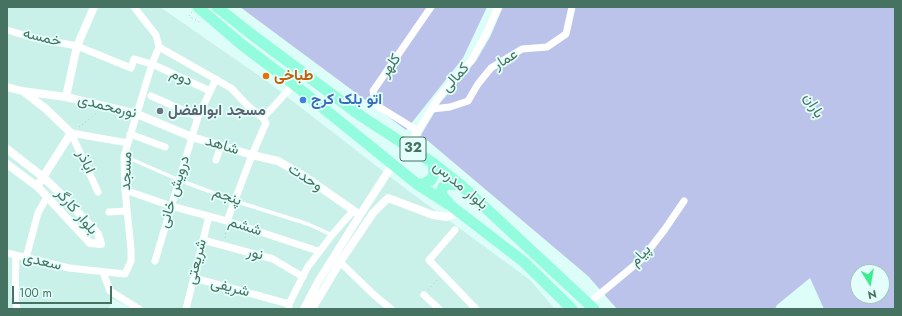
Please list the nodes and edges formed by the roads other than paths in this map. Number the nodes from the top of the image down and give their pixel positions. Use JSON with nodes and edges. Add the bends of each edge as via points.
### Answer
{"nodes":[{"id":1,"x":94,"y":7,"type":"edge"},
{"id":2,"x":134,"y":7,"type":"edge"},
{"id":3,"x":198,"y":7,"type":"edge"},
{"id":4,"x":217,"y":7,"type":"edge"},
{"id":5,"x":432,"y":7,"type":"edge"},
{"id":6,"x":498,"y":7,"type":"edge"},
{"id":7,"x":572,"y":7,"type":"edge"},
{"id":8,"x":7,"y":30,"type":"edge"},
{"id":9,"x":77,"y":46,"type":"junction"},
{"id":10,"x":158,"y":47,"type":"junction"},
{"id":11,"x":152,"y":64,"type":"junction"},
{"id":12,"x":216,"y":79,"type":"junction"},
{"id":13,"x":294,"y":84,"type":"junction"},
{"id":14,"x":7,"y":87,"type":"edge"},
{"id":15,"x":22,"y":91,"type":"junction"},
{"id":16,"x":210,"y":92,"type":"junction"},
{"id":17,"x":151,"y":96,"type":"dead end"},
{"id":18,"x":66,"y":97,"type":"junction"},
{"id":19,"x":432,"y":109,"type":"junction"},
{"id":20,"x":137,"y":114,"type":"junction"},
{"id":21,"x":198,"y":118,"type":"junction"},
{"id":22,"x":263,"y":118,"type":"junction"},
{"id":23,"x":418,"y":131,"type":"junction"},
{"id":24,"x":71,"y":133,"type":"junction"},
{"id":25,"x":130,"y":134,"type":"junction"},
{"id":26,"x":192,"y":137,"type":"junction"},
{"id":27,"x":128,"y":144,"type":"junction"},
{"id":28,"x":221,"y":145,"type":"junction"},
{"id":29,"x":165,"y":147,"type":"dead end"},
{"id":30,"x":408,"y":147,"type":"junction"},
{"id":31,"x":7,"y":149,"type":"edge"},
{"id":32,"x":252,"y":155,"type":"junction"},
{"id":33,"x":124,"y":156,"type":"junction"},
{"id":34,"x":216,"y":160,"type":"dead end"},
{"id":35,"x":433,"y":163,"type":"junction"},
{"id":36,"x":393,"y":164,"type":"junction"},
{"id":37,"x":7,"y":166,"type":"edge"},
{"id":38,"x":43,"y":177,"type":"junction"},
{"id":39,"x":179,"y":180,"type":"junction"},
{"id":40,"x":417,"y":184,"type":"junction"},
{"id":41,"x":461,"y":184,"type":"junction"},
{"id":42,"x":38,"y":187,"type":"junction"},
{"id":43,"x":124,"y":190,"type":"junction"},
{"id":44,"x":98,"y":192,"type":"dead end"},
{"id":45,"x":47,"y":197,"type":"junction"},
{"id":46,"x":235,"y":201,"type":"junction"},
{"id":47,"x":684,"y":201,"type":"dead end"},
{"id":48,"x":450,"y":205,"type":"junction"},
{"id":49,"x":171,"y":206,"type":"junction"},
{"id":50,"x":127,"y":211,"type":"junction"},
{"id":51,"x":109,"y":212,"type":"dead end"},
{"id":52,"x":460,"y":212,"type":"junction"},
{"id":53,"x":356,"y":213,"type":"junction"},
{"id":54,"x":209,"y":216,"type":"junction"},
{"id":55,"x":227,"y":221,"type":"junction"},
{"id":56,"x":456,"y":230,"type":"dead end"},
{"id":57,"x":332,"y":235,"type":"junction"},
{"id":58,"x":203,"y":240,"type":"junction"},
{"id":59,"x":318,"y":251,"type":"junction"},
{"id":60,"x":7,"y":253,"type":"edge"},
{"id":61,"x":16,"y":255,"type":"junction"},
{"id":62,"x":26,"y":258,"type":"junction"},
{"id":63,"x":155,"y":261,"type":"dead end"},
{"id":64,"x":340,"y":262,"type":"junction"},
{"id":65,"x":103,"y":272,"type":"junction"},
{"id":66,"x":125,"y":274,"type":"joint"},
{"id":67,"x":302,"y":277,"type":"junction"},
{"id":68,"x":194,"y":278,"type":"junction"},
{"id":69,"x":424,"y":295,"type":"road end"},
{"id":70,"x":592,"y":306,"type":"edge"},
{"id":71,"x":289,"y":307,"type":"edge"},
{"id":72,"x":314,"y":308,"type":"edge"},
{"id":73,"x":17,"y":309,"type":"edge"},
{"id":74,"x":140,"y":309,"type":"edge"},
{"id":75,"x":186,"y":309,"type":"edge"},
{"id":76,"x":304,"y":309,"type":"edge"},
{"id":77,"x":391,"y":309,"type":"edge"},
{"id":78,"x":439,"y":309,"type":"edge"},
{"id":79,"x":476,"y":309,"type":"edge"},
{"id":80,"x":572,"y":309,"type":"edge"}],
"edges":[{"from":1,"to":9,"type":"street"},
{"from":2,"to":10,"type":"street","via":[[156,35]]},
{"from":3,"to":13,"type":"highway","name":"بلوار مدرس","number":"32"},
{"from":4,"to":30,"type":"highway","name":"بلوار مدرس","number":"32","via":[[361,116]]},
{"from":5,"to":23,"type":"street","name":"کلهر","via":[[372,91],[376,104]]},
{"from":6,"to":19,"type":"street","name":"کمالی","via":[[471,61],[439,97]]},
{"from":7,"to":19,"type":"street","name":"عمار","via":[[566,34],[547,47],[522,50],[491,68],[468,101]]},
{"from":8,"to":9,"type":"street","name":"خمسه"},
{"from":9,"to":11,"type":"street","name":"خمسه","via":[[131,68],[134,59]]},
{"from":9,"to":18,"type":"street"},
{"from":10,"to":11,"type":"street","name":"مسجد"},
{"from":10,"to":12,"type":"street"},
{"from":11,"to":16,"type":"street","name":"دوم"},
{"from":11,"to":20,"type":"street","name":"مسجد"},
{"from":12,"to":16,"type":"street","name":"درویش خانی"},
{"from":12,"to":22,"type":"street","via":[[231,88]]},
{"from":13,"to":22,"type":"street"},
{"from":13,"to":36,"type":"highway","name":"بلوار مدرس","number":"32"},
{"from":14,"to":15,"type":"street"},
{"from":15,"to":18,"type":"street","name":"نورمحمدی"},
{"from":15,"to":24,"type":"street"},
{"from":16,"to":21,"type":"street","name":"درویش خانی"},
{"from":17,"to":21,"type":"street"},
{"from":18,"to":20,"type":"street","name":"نورمحمدی"},
{"from":19,"to":23,"type":"street","name":"کمالی"},
{"from":20,"to":25,"type":"street","name":"مسجد"},
{"from":20,"to":26,"type":"street","name":"نورمحمدی"},
{"from":21,"to":26,"type":"street","name":"درویش خانی"},
{"from":22,"to":32,"type":"street","via":[[266,124]]},
{"from":23,"to":30,"type":"street","name":"کمالی"},
{"from":24,"to":27,"type":"street"},
{"from":24,"to":38,"type":"street"},
{"from":24,"to":44,"type":"street","name":"اباذر"},
{"from":25,"to":27,"type":"street","name":"مسجد"},
{"from":25,"to":29,"type":"street"},
{"from":26,"to":28,"type":"street","name":"شاهد"},
{"from":26,"to":39,"type":"street","name":"درویش خانی"},
{"from":27,"to":33,"type":"street","name":"مسجد"},
{"from":28,"to":32,"type":"street","name":"شاهد"},
{"from":28,"to":34,"type":"street"},
{"from":30,"to":35,"type":"highway","name":"بلوار مدرس","number":"32"},
{"from":31,"to":38,"type":"street","name":"بلوار کارگر"},
{"from":32,"to":46,"type":"street"},
{"from":32,"to":53,"type":"street","name":"وحدت","via":[[278,161]]},
{"from":33,"to":39,"type":"lane","name":"پنجم"},
{"from":33,"to":43,"type":"street","name":"مسجد"},
{"from":35,"to":40,"type":"highway","via":[[434,174],[431,180]]},
{"from":35,"to":41,"type":"highway","name":"بلوار مدرس","number":"32"},
{"from":36,"to":40,"type":"highway","name":"بلوار مدرس","number":"32"},
{"from":36,"to":53,"type":"street"},
{"from":37,"to":42,"type":"street","name":"بلوار کارگر"},
{"from":38,"to":42,"type":"street"},
{"from":38,"to":45,"type":"street","name":"بلوار کارگر","via":[[98,234],[101,244],[90,243]]},
{"from":39,"to":46,"type":"lane","name":"پنجم"},
{"from":39,"to":49,"type":"street","name":"درویش خانی"},
{"from":40,"to":48,"type":"highway","name":"بلوار مدرس","number":"32"},
{"from":41,"to":48,"type":"highway","via":[[447,184],[443,187],[441,193]]},
{"from":41,"to":70,"type":"highway","name":"بلوار مدرس","number":"32"},
{"from":42,"to":45,"type":"street","name":"بلوار کارگر"},
{"from":43,"to":49,"type":"street","name":"ششم"},
{"from":43,"to":50,"type":"street","name":"مسجد"},
{"from":45,"to":62,"type":"street","via":[[38,213]]},
{"from":46,"to":55,"type":"street"},
{"from":46,"to":57,"type":"lane","name":"پنجم","via":[[308,224]]},
{"from":47,"to":70,"type":"street","name":"پیام","via":[[642,259]]},
{"from":48,"to":52,"type":"highway","name":"بلوار مدرس","number":"32"},
{"from":49,"to":54,"type":"street","name":"ششم"},
{"from":49,"to":63,"type":"street","name":"درویش خانی"},
{"from":50,"to":51,"type":"street"},
{"from":50,"to":66,"type":"street","name":"مسجد","via":[[131,261]]},
{"from":52,"to":64,"type":"street","via":[[446,217],[432,215],[388,198],[373,212]]},
{"from":52,"to":80,"type":"highway","name":"بلوار مدرس","number":"32","via":[[524,262]]},
{"from":53,"to":57,"type":"street"},
{"from":53,"to":76,"type":"street"},
{"from":54,"to":55,"type":"street","name":"ششم"},
{"from":54,"to":58,"type":"street","name":"شریعتی"},
{"from":55,"to":59,"type":"street","name":"ششم"},
{"from":56,"to":79,"type":"street","via":[[428,260]]},
{"from":57,"to":59,"type":"street"},
{"from":58,"to":67,"type":"street","name":"نور","via":[[273,259]]},
{"from":58,"to":68,"type":"street","name":"شریعتی"},
{"from":59,"to":67,"type":"street"},
{"from":60,"to":61,"type":"street","name":"سعدی"},
{"from":61,"to":62,"type":"street","name":"سعدی"},
{"from":61,"to":73,"type":"street"},
{"from":62,"to":65,"type":"street","name":"سعدی","via":[[69,268]]},
{"from":64,"to":72,"type":"street"},
{"from":64,"to":77,"type":"street"},
{"from":65,"to":66,"type":"street","name":"سعدی"},
{"from":65,"to":74,"type":"street","via":[[110,291]]},
{"from":67,"to":71,"type":"street"},
{"from":68,"to":71,"type":"street","name":"شریفی"},
{"from":68,"to":75,"type":"street","name":"شریعتی"},
{"from":69,"to":78,"type":"street"}]}
